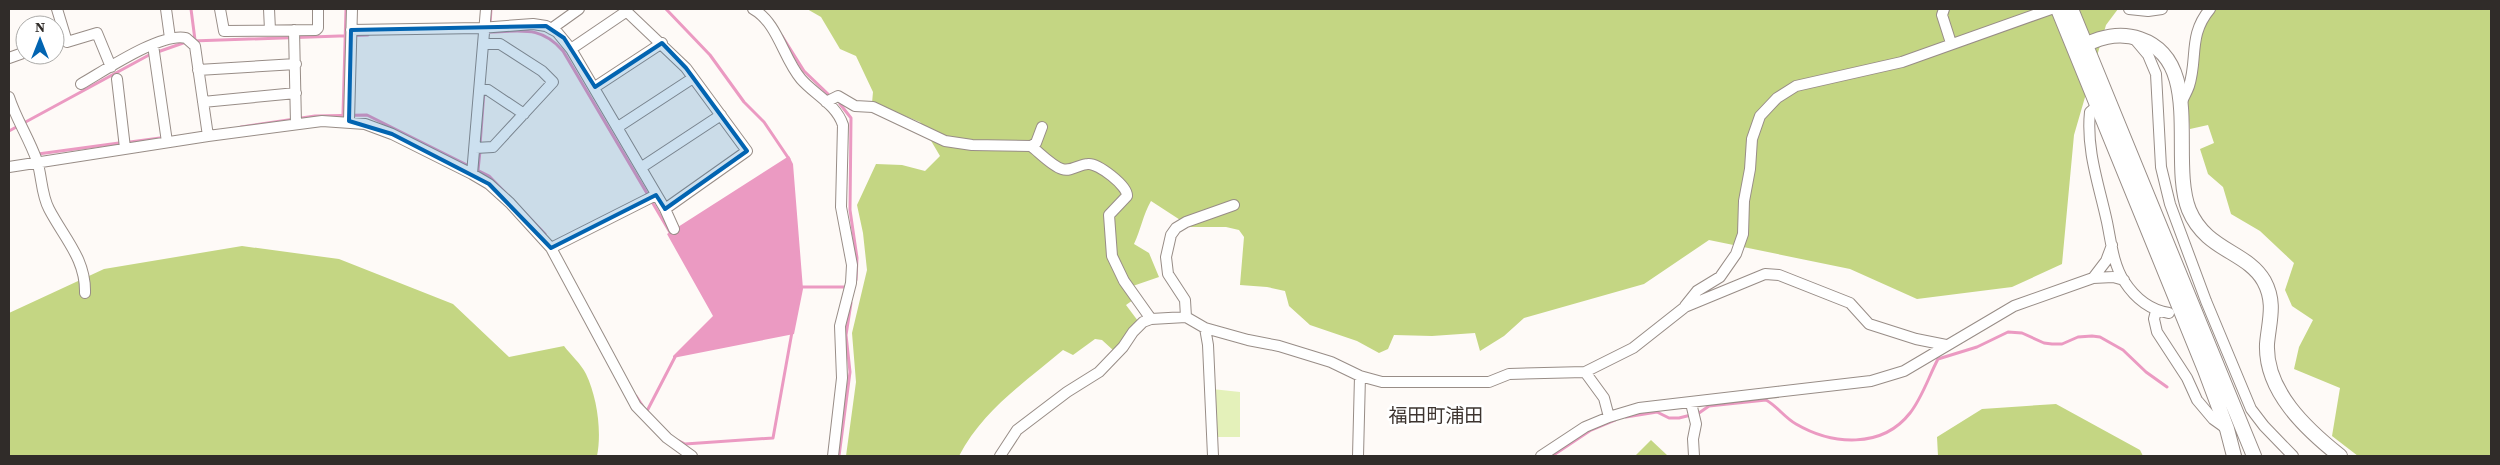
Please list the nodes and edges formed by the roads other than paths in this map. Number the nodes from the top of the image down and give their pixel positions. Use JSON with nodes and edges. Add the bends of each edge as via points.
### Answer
{"nodes":[{"id":1,"x":57,"y":9,"type":"edge"},
{"id":2,"x":166,"y":9,"type":"edge"},
{"id":3,"x":220,"y":9,"type":"edge"},
{"id":4,"x":268,"y":9,"type":"edge"},
{"id":5,"x":318,"y":9,"type":"edge"},
{"id":6,"x":352,"y":9,"type":"edge"},
{"id":7,"x":486,"y":9,"type":"edge"},
{"id":8,"x":579,"y":9,"type":"edge"},
{"id":9,"x":753,"y":9,"type":"edge"},
{"id":10,"x":1944,"y":9,"type":"edge"},
{"id":11,"x":2052,"y":9,"type":"edge"},
{"id":12,"x":2058,"y":9,"type":"edge"},
{"id":13,"x":2071,"y":9,"type":"edge"},
{"id":14,"x":2129,"y":9,"type":"edge"},
{"id":15,"x":2162,"y":9,"type":"edge"},
{"id":16,"x":2210,"y":9,"type":"edge"},
{"id":17,"x":625,"y":10,"type":"edge"},
{"id":18,"x":551,"y":28,"type":"junction"},
{"id":19,"x":270,"y":30,"type":"junction"},
{"id":20,"x":294,"y":34,"type":"junction"},
{"id":21,"x":351,"y":34,"type":"junction"},
{"id":22,"x":486,"y":35,"type":"junction"},
{"id":23,"x":2132,"y":36,"type":"junction"},
{"id":24,"x":170,"y":38,"type":"junction"},
{"id":25,"x":662,"y":43,"type":"junction"},
{"id":26,"x":1951,"y":43,"type":"junction"},
{"id":27,"x":2080,"y":47,"type":"junction"},
{"id":28,"x":571,"y":49,"type":"junction"},
{"id":29,"x":154,"y":50,"type":"junction"},
{"id":30,"x":296,"y":64,"type":"junction"},
{"id":31,"x":111,"y":67,"type":"junction"},
{"id":32,"x":198,"y":70,"type":"junction"},
{"id":33,"x":693,"y":78,"type":"junction"},
{"id":34,"x":117,"y":79,"type":"dead end"},
{"id":35,"x":81,"y":84,"type":"dead end"},
{"id":36,"x":595,"y":87,"type":"junction"},
{"id":37,"x":483,"y":89,"type":"junction"},
{"id":38,"x":296,"y":93,"type":"junction"},
{"id":39,"x":9,"y":97,"type":"edge"},
{"id":40,"x":203,"y":102,"type":"junction"},
{"id":41,"x":826,"y":102,"type":"junction"},
{"id":42,"x":2097,"y":106,"type":"junction"},
{"id":43,"x":2179,"y":106,"type":"junction"},
{"id":44,"x":524,"y":114,"type":"junction"},
{"id":45,"x":721,"y":115,"type":"junction"},
{"id":46,"x":349,"y":116,"type":"junction"},
{"id":47,"x":296,"y":121,"type":"junction"},
{"id":48,"x":618,"y":127,"type":"junction"},
{"id":49,"x":1042,"y":127,"type":"dead end"},
{"id":50,"x":208,"y":136,"type":"junction"},
{"id":51,"x":167,"y":142,"type":"junction"},
{"id":52,"x":1031,"y":146,"type":"junction"},
{"id":53,"x":125,"y":148,"type":"junction"},
{"id":54,"x":478,"y":148,"type":"junction"},
{"id":55,"x":37,"y":161,"type":"junction"},
{"id":56,"x":9,"y":167,"type":"edge"},
{"id":57,"x":642,"y":167,"type":"junction"},
{"id":58,"x":473,"y":170,"type":"junction"},
{"id":59,"x":651,"y":197,"type":"junction"},
{"id":60,"x":1234,"y":205,"type":"dead end"},
{"id":61,"x":665,"y":209,"type":"junction"},
{"id":62,"x":674,"y":229,"type":"dead end"},
{"id":63,"x":2112,"y":245,"type":"junction"},
{"id":64,"x":551,"y":248,"type":"junction"},
{"id":65,"x":2093,"y":278,"type":"junction"},
{"id":66,"x":2124,"y":280,"type":"junction"},
{"id":67,"x":85,"y":293,"type":"dead end"},
{"id":68,"x":1685,"y":307,"type":"junction"},
{"id":69,"x":2156,"y":311,"type":"junction"},
{"id":70,"x":2169,"y":313,"type":"dead end"},
{"id":71,"x":1186,"y":317,"type":"junction"},
{"id":72,"x":1150,"y":319,"type":"junction"},
{"id":73,"x":1205,"y":328,"type":"junction"},
{"id":74,"x":1946,"y":345,"type":"junction"},
{"id":75,"x":1585,"y":372,"type":"junction"},
{"id":76,"x":1360,"y":376,"type":"junction"},
{"id":77,"x":1693,"y":410,"type":"junction"},
{"id":78,"x":1609,"y":416,"type":"junction"},
{"id":79,"x":2227,"y":429,"type":"junction"},
{"id":80,"x":692,"y":456,"type":"edge"},
{"id":81,"x":833,"y":456,"type":"edge"},
{"id":82,"x":1000,"y":456,"type":"edge"},
{"id":83,"x":1213,"y":456,"type":"edge"},
{"id":84,"x":1358,"y":456,"type":"edge"},
{"id":85,"x":1541,"y":456,"type":"edge"},
{"id":86,"x":1694,"y":456,"type":"edge"},
{"id":87,"x":2234,"y":456,"type":"edge"},
{"id":88,"x":2254,"y":456,"type":"edge"},
{"id":89,"x":2293,"y":456,"type":"edge"},
{"id":90,"x":2340,"y":456,"type":"edge"}],
"edges":[{"from":1,"to":31,"type":"street","via":[[67,42],[97,33]]},
{"from":2,"to":24,"type":"street"},
{"from":3,"to":19,"type":"street","via":[[224,31]]},
{"from":4,"to":19,"type":"street"},
{"from":5,"to":20,"type":"street","via":[[318,28]]},
{"from":6,"to":21,"type":"street"},
{"from":7,"to":22,"type":"street"},
{"from":8,"to":18,"type":"street"},
{"from":9,"to":41,"type":"street","via":[[771,26],[801,79]]},
{"from":10,"to":26,"type":"street","via":[[1942,15]]},
{"from":11,"to":26,"type":"street"},
{"from":12,"to":27,"type":"street"},
{"from":13,"to":27,"type":"street"},
{"from":14,"to":15,"type":"street"},
{"from":16,"to":43,"type":"street","via":[[2197,31],[2189,85]]},
{"from":17,"to":25,"type":"street"},
{"from":17,"to":28,"type":"street"},
{"from":18,"to":22,"type":"street","via":[[534,24]]},
{"from":18,"to":28,"type":"street","via":[[564,38]]},
{"from":19,"to":20,"type":"street"},
{"from":20,"to":30,"type":"street"},
{"from":21,"to":22,"type":"street"},
{"from":21,"to":46,"type":"street"},
{"from":22,"to":37,"type":"street"},
{"from":22,"to":44,"type":"street","via":[[542,71],[553,82]]},
{"from":23,"to":27,"type":"street","via":[[2104,37]]},
{"from":23,"to":43,"type":"street","via":[[2155,46],[2172,64],[2178,83]]},
{"from":23,"to":89,"type":"street","via":[[2148,55],[2156,74],[2163,175],[2204,302],[2251,409]]},
{"from":24,"to":29,"type":"street"},
{"from":24,"to":32,"type":"street","via":[[189,41],[195,46]]},
{"from":25,"to":33,"type":"street"},
{"from":25,"to":36,"type":"street"},
{"from":26,"to":68,"type":"street","via":[[1902,62],[1796,86],[1777,98],[1760,116],[1752,139],[1743,234],[1736,254],[1720,277],[1697,291]]},
{"from":27,"to":42,"type":"street"},
{"from":27,"to":88,"type":"street"},
{"from":28,"to":36,"type":"street"},
{"from":29,"to":31,"type":"street"},
{"from":29,"to":51,"type":"street"},
{"from":30,"to":32,"type":"street"},
{"from":30,"to":38,"type":"street"},
{"from":31,"to":35,"type":"street"},
{"from":32,"to":40,"type":"street"},
{"from":33,"to":45,"type":"street"},
{"from":33,"to":48,"type":"street"},
{"from":34,"to":53,"type":"street"},
{"from":36,"to":48,"type":"street"},
{"from":37,"to":44,"type":"street"},
{"from":37,"to":54,"type":"street"},
{"from":38,"to":40,"type":"street"},
{"from":38,"to":47,"type":"street"},
{"from":39,"to":55,"type":"street"},
{"from":40,"to":50,"type":"street"},
{"from":41,"to":52,"type":"street","via":[[838,96],[855,106],[873,107],[958,144]]},
{"from":41,"to":81,"type":"street","via":[[839,113],[843,125],[841,207],[852,265],[840,326],[842,378]]},
{"from":42,"to":63,"type":"street","via":[[2090,112],[2090,143]]},
{"from":42,"to":79,"type":"street"},
{"from":43,"to":90,"type":"street","via":[[2185,194],[2193,219],[2209,239],[2253,268],[2263,279],[2272,302],[2267,357],[2273,381],[2308,427]]},
{"from":44,"to":54,"type":"street","via":[[493,146]]},
{"from":45,"to":57,"type":"street"},
{"from":45,"to":61,"type":"street","via":[[747,151]]},
{"from":46,"to":47,"type":"street"},
{"from":46,"to":58,"type":"street"},
{"from":47,"to":50,"type":"street"},
{"from":48,"to":57,"type":"street"},
{"from":49,"to":52,"type":"street","via":[[1036,143]]},
{"from":50,"to":51,"type":"street"},
{"from":51,"to":53,"type":"street"},
{"from":52,"to":72,"type":"street","via":[[1061,169],[1098,165],[1124,186],[1127,196],[1110,212],[1112,256],[1124,281]]},
{"from":53,"to":55,"type":"street"},
{"from":54,"to":58,"type":"street"},
{"from":55,"to":56,"type":"street"},
{"from":55,"to":67,"type":"street","via":[[48,208],[86,277]]},
{"from":57,"to":59,"type":"street"},
{"from":58,"to":64,"type":"street","via":[[510,203]]},
{"from":59,"to":61,"type":"street"},
{"from":59,"to":64,"type":"street"},
{"from":60,"to":71,"type":"street","via":[[1186,222],[1171,236],[1166,257],[1168,274],[1185,300]]},
{"from":61,"to":62,"type":"street"},
{"from":63,"to":65,"type":"street","via":[[2106,261]]},
{"from":63,"to":66,"type":"street"},
{"from":64,"to":80,"type":"street","via":[[636,406],[667,438]]},
{"from":65,"to":66,"type":"street"},
{"from":65,"to":74,"type":"street","via":[[2014,306]]},
{"from":66,"to":69,"type":"street","via":[[2140,299]]},
{"from":68,"to":74,"type":"street","via":[[1758,275],[1779,275],[1850,303],[1869,324]]},
{"from":68,"to":75,"type":"street","via":[[1633,348]]},
{"from":69,"to":70,"type":"street"},
{"from":69,"to":79,"type":"street","via":[[2157,332],[2187,378],[2197,400],[2212,419]]},
{"from":71,"to":72,"type":"street"},
{"from":71,"to":73,"type":"street"},
{"from":72,"to":82,"type":"street","via":[[1133,332],[1123,348],[1099,372],[1017,430]]},
{"from":73,"to":76,"type":"street","via":[[1331,362]]},
{"from":73,"to":83,"type":"street"},
{"from":74,"to":77,"type":"street","via":[[1904,371],[1871,381]]},
{"from":75,"to":76,"type":"street","via":[[1509,374],[1489,382],[1382,382]]},
{"from":75,"to":78,"type":"street","via":[[1604,398]]},
{"from":76,"to":84,"type":"street"},
{"from":77,"to":78,"type":"street","via":[[1639,408]]},
{"from":77,"to":86,"type":"street"},
{"from":78,"to":85,"type":"street","via":[[1585,427]]},
{"from":79,"to":87,"type":"street"}]}
